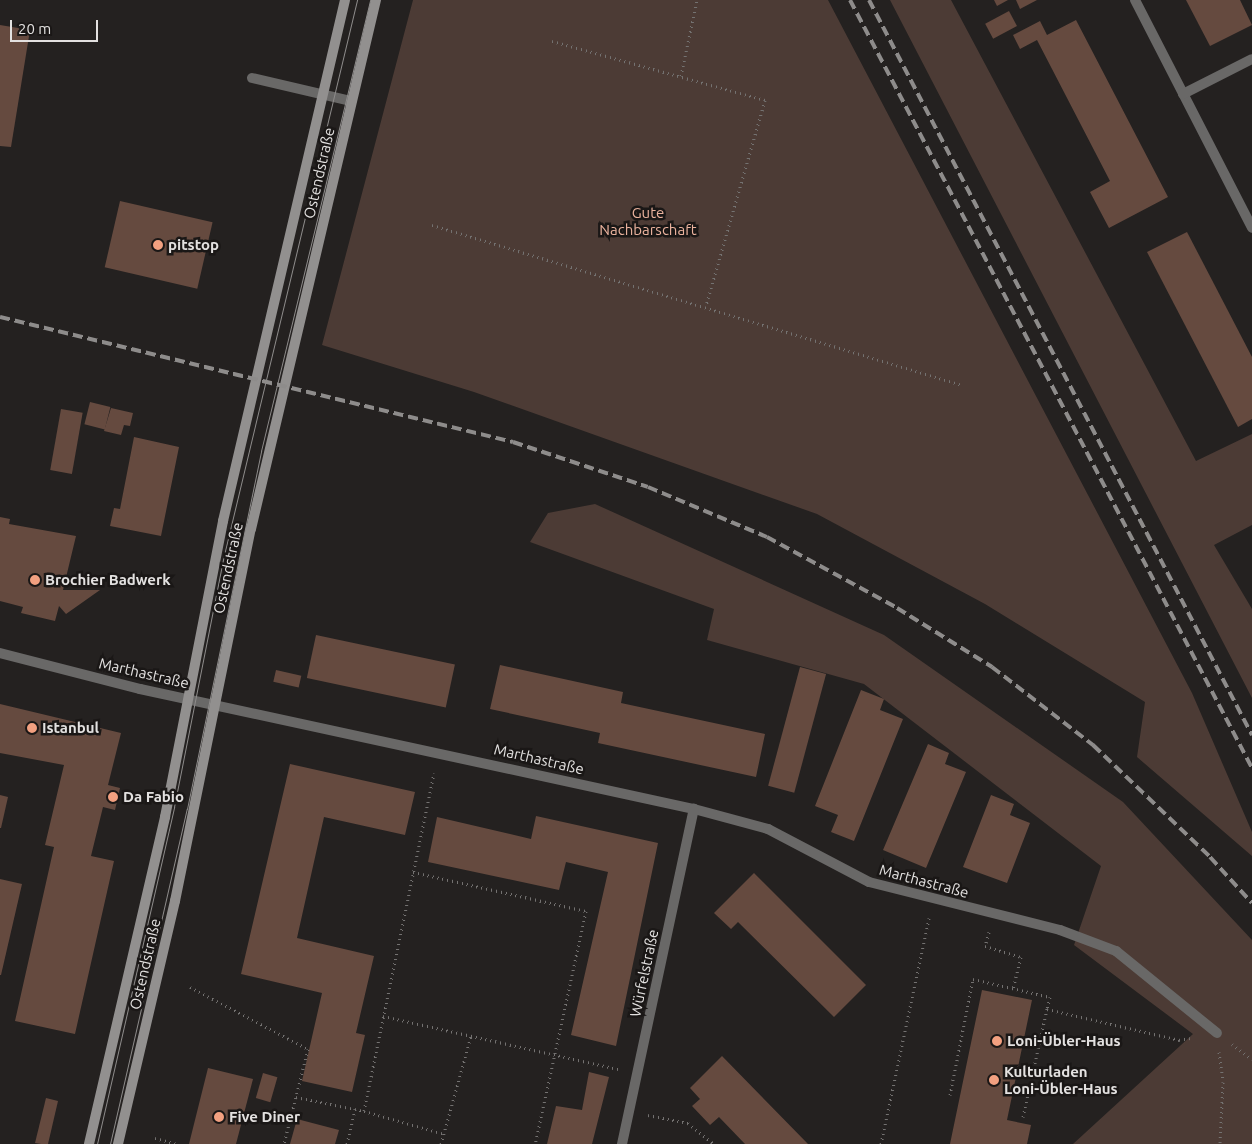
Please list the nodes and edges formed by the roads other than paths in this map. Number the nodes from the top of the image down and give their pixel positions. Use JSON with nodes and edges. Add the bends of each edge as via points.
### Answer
{"nodes":[{"id":1,"x":345,"y":0,"type":"edge"},
{"id":2,"x":376,"y":0,"type":"edge"},
{"id":3,"x":1136,"y":0,"type":"edge"},
{"id":4,"x":1252,"y":59,"type":"edge"},
{"id":5,"x":252,"y":78,"type":"dead end"},
{"id":6,"x":1183,"y":94,"type":"junction"},
{"id":7,"x":322,"y":95,"type":"junction"},
{"id":8,"x":351,"y":102,"type":"junction"},
{"id":9,"x":1252,"y":228,"type":"edge"},
{"id":10,"x":0,"y":653,"type":"edge"},
{"id":11,"x":187,"y":699,"type":"junction"},
{"id":12,"x":215,"y":704,"type":"junction"},
{"id":13,"x":694,"y":809,"type":"junction"},
{"id":14,"x":1217,"y":1033,"type":"road end"},
{"id":15,"x":89,"y":1144,"type":"edge"},
{"id":16,"x":118,"y":1144,"type":"edge"},
{"id":17,"x":622,"y":1144,"type":"edge"}],
"edges":[{"from":1,"to":7,"type":"main road","name":"Ostendstraße"},
{"from":2,"to":8,"type":"main road","name":"Ostendstraße"},
{"from":3,"to":6,"type":"street"},
{"from":4,"to":6,"type":"street"},
{"from":5,"to":7,"type":"street"},
{"from":6,"to":9,"type":"street"},
{"from":7,"to":8,"type":"street"},
{"from":7,"to":11,"type":"main road","name":"Ostendstraße","via":[[239,447]]},
{"from":8,"to":12,"type":"main road","name":"Ostendstraße","via":[[268,452]]},
{"from":10,"to":11,"type":"street","name":"Marthastraße"},
{"from":11,"to":12,"type":"street","name":"Marthastraße"},
{"from":11,"to":15,"type":"main road","name":"Ostendstraße","via":[[163,825]]},
{"from":12,"to":13,"type":"street","name":"Marthastraße"},
{"from":12,"to":16,"type":"main road","name":"Ostendstraße","via":[[175,902]]},
{"from":13,"to":14,"type":"street","name":"Marthastraße","via":[[768,829],[869,882],[1060,930],[1116,952]]},
{"from":13,"to":17,"type":"street","name":"Würfelstraße"}]}
